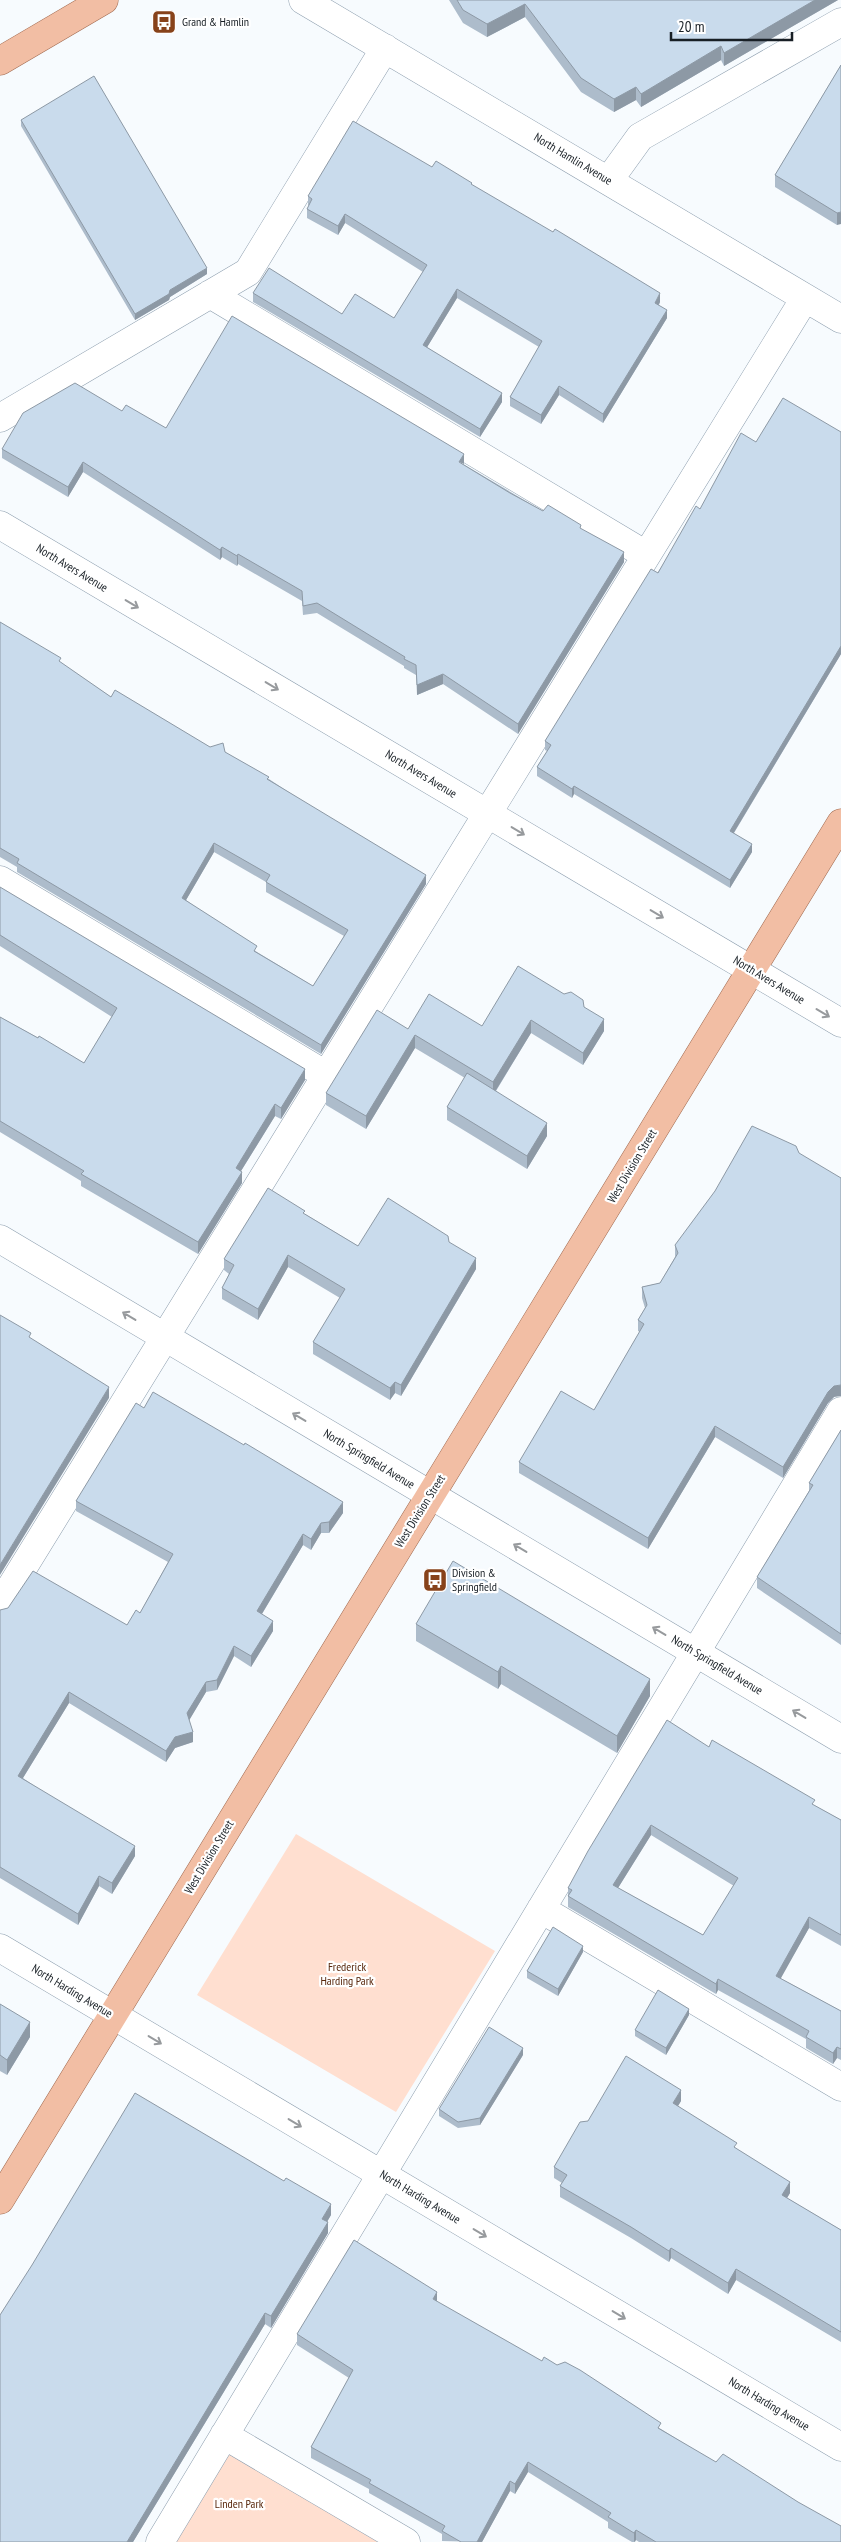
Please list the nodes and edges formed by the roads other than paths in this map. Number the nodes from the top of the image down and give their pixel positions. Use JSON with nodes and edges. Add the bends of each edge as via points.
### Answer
{"nodes":[{"id":1,"x":104,"y":0,"type":"edge"},
{"id":2,"x":303,"y":0,"type":"edge"},
{"id":3,"x":841,"y":22,"type":"edge"},
{"id":4,"x":386,"y":48,"type":"junction"},
{"id":5,"x":0,"y":61,"type":"edge"},
{"id":6,"x":609,"y":180,"type":"junction"},
{"id":7,"x":210,"y":294,"type":"junction"},
{"id":8,"x":805,"y":298,"type":"junction"},
{"id":9,"x":841,"y":319,"type":"edge"},
{"id":10,"x":0,"y":418,"type":"edge"},
{"id":11,"x":0,"y":525,"type":"edge"},
{"id":12,"x":646,"y":555,"type":"junction"},
{"id":13,"x":487,"y":814,"type":"junction"},
{"id":14,"x":841,"y":823,"type":"edge"},
{"id":15,"x":0,"y":880,"type":"edge"},
{"id":16,"x":751,"y":970,"type":"junction"},
{"id":17,"x":841,"y":1023,"type":"edge"},
{"id":18,"x":326,"y":1075,"type":"junction"},
{"id":19,"x":0,"y":1239,"type":"edge"},
{"id":20,"x":165,"y":1337,"type":"junction"},
{"id":21,"x":841,"y":1411,"type":"edge"},
{"id":22,"x":431,"y":1495,"type":"junction"},
{"id":23,"x":3,"y":1595,"type":"edge"},
{"id":24,"x":696,"y":1652,"type":"junction"},
{"id":25,"x":841,"y":1738,"type":"edge"},
{"id":26,"x":541,"y":1909,"type":"junction"},
{"id":27,"x":0,"y":1948,"type":"edge"},
{"id":28,"x":113,"y":2015,"type":"junction"},
{"id":29,"x":841,"y":2087,"type":"edge"},
{"id":30,"x":381,"y":2174,"type":"junction"},
{"id":31,"x":0,"y":2200,"type":"edge"},
{"id":32,"x":224,"y":2435,"type":"junction"},
{"id":33,"x":841,"y":2447,"type":"edge"},
{"id":34,"x":160,"y":2542,"type":"edge"},
{"id":35,"x":406,"y":2542,"type":"edge"}],
"edges":[{"from":1,"to":5,"type":"main road"},
{"from":2,"to":4,"type":"street","name":"North Hamlin Avenue"},
{"from":3,"to":6,"type":"street","via":[[640,137]]},
{"from":4,"to":6,"type":"street","name":"North Hamlin Avenue"},
{"from":4,"to":7,"type":"street","via":[[248,272]]},
{"from":6,"to":8,"type":"street","name":"North Hamlin Avenue"},
{"from":7,"to":10,"type":"street"},
{"from":7,"to":12,"type":"street"},
{"from":8,"to":9,"type":"street","name":"North Hamlin Avenue"},
{"from":8,"to":12,"type":"street"},
{"from":11,"to":13,"type":"street","name":"North Avers Avenue","one_way":true},
{"from":12,"to":13,"type":"street"},
{"from":13,"to":16,"type":"street","name":"North Avers Avenue","one_way":true},
{"from":13,"to":18,"type":"street"},
{"from":14,"to":16,"type":"main road","name":"West Division Street"},
{"from":15,"to":18,"type":"street"},
{"from":16,"to":17,"type":"street","name":"North Avers Avenue","one_way":true},
{"from":16,"to":22,"type":"main road","name":"West Division Street"},
{"from":18,"to":20,"type":"street"},
{"from":20,"to":19,"type":"street","name":"North Springfield Avenue","one_way":true},
{"from":22,"to":20,"type":"street","name":"North Springfield Avenue","one_way":true},
{"from":20,"to":23,"type":"street"},
{"from":21,"to":24,"type":"street"},
{"from":24,"to":22,"type":"street","name":"North Springfield Avenue","one_way":true},
{"from":22,"to":28,"type":"main road","name":"West Division Street"},
{"from":25,"to":24,"type":"street","name":"North Springfield Avenue","one_way":true},
{"from":24,"to":26,"type":"street"},
{"from":26,"to":29,"type":"street"},
{"from":26,"to":30,"type":"street"},
{"from":27,"to":28,"type":"street","name":"North Harding Avenue"},
{"from":28,"to":30,"type":"street","name":"North Harding Avenue","one_way":true},
{"from":28,"to":31,"type":"main road","name":"West Division Street"},
{"from":30,"to":32,"type":"street"},
{"from":30,"to":33,"type":"street","name":"North Harding Avenue","one_way":true},
{"from":32,"to":34,"type":"street"},
{"from":32,"to":35,"type":"street"}]}
